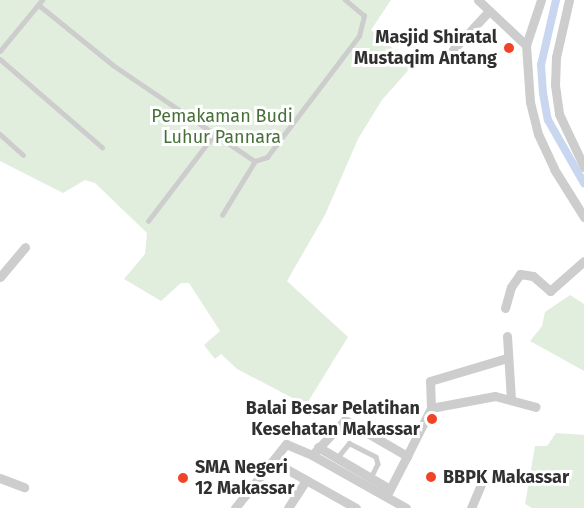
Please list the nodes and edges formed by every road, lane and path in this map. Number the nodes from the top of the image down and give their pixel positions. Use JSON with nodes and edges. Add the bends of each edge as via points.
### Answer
{"nodes":[{"id":1,"x":345,"y":0,"type":"edge"},
{"id":2,"x":478,"y":0,"type":"edge"},
{"id":3,"x":542,"y":0,"type":"edge"},
{"id":4,"x":569,"y":0,"type":"edge"},
{"id":5,"x":41,"y":2,"type":"edge"},
{"id":6,"x":489,"y":11,"type":"junction"},
{"id":7,"x":526,"y":45,"type":"junction"},
{"id":8,"x":0,"y":51,"type":"edge"},
{"id":9,"x":451,"y":52,"type":"dead end"},
{"id":10,"x":0,"y":59,"type":"edge"},
{"id":11,"x":216,"y":132,"type":"junction"},
{"id":12,"x":0,"y":134,"type":"edge"},
{"id":13,"x":102,"y":147,"type":"dead end"},
{"id":14,"x":23,"y":155,"type":"dead end"},
{"id":15,"x":255,"y":161,"type":"junction"},
{"id":16,"x":584,"y":167,"type":"edge"},
{"id":17,"x":222,"y":215,"type":"dead end"},
{"id":18,"x":584,"y":217,"type":"edge"},
{"id":19,"x":148,"y":221,"type":"dead end"},
{"id":20,"x":25,"y":247,"type":"dead end"},
{"id":21,"x":584,"y":261,"type":"edge"},
{"id":22,"x":0,"y":277,"type":"edge"},
{"id":23,"x":506,"y":308,"type":"dead end"},
{"id":24,"x":507,"y":336,"type":"dead end"},
{"id":25,"x":507,"y":358,"type":"junction"},
{"id":26,"x":511,"y":400,"type":"junction"},
{"id":27,"x":536,"y":407,"type":"dead end"},
{"id":28,"x":431,"y":408,"type":"junction"},
{"id":29,"x":315,"y":451,"type":"junction"},
{"id":30,"x":407,"y":456,"type":"junction"},
{"id":31,"x":337,"y":458,"type":"junction"},
{"id":32,"x":0,"y":478,"type":"edge"},
{"id":33,"x":371,"y":478,"type":"junction"},
{"id":34,"x":306,"y":480,"type":"junction"},
{"id":35,"x":481,"y":484,"type":"dead end"},
{"id":36,"x":24,"y":487,"type":"dead end"},
{"id":37,"x":388,"y":492,"type":"junction"},
{"id":38,"x":338,"y":504,"type":"edge"},
{"id":39,"x":235,"y":508,"type":"edge"},
{"id":40,"x":241,"y":508,"type":"edge"},
{"id":41,"x":288,"y":508,"type":"edge"},
{"id":42,"x":356,"y":508,"type":"edge"},
{"id":43,"x":406,"y":508,"type":"edge"},
{"id":44,"x":471,"y":508,"type":"edge"}],
"edges":[{"from":1,"to":15,"type":"lane","via":[[364,16],[359,36],[267,157]]},
{"from":2,"to":6,"type":"street"},
{"from":3,"to":7,"type":"street"},
{"from":4,"to":16,"type":"street","via":[[556,57],[555,85],[567,135]]},
{"from":5,"to":8,"type":"lane"},
{"from":5,"to":11,"type":"lane","via":[[113,65]]},
{"from":6,"to":7,"type":"street"},
{"from":6,"to":9,"type":"street"},
{"from":7,"to":18,"type":"street","via":[[526,79],[538,134],[564,189]]},
{"from":10,"to":13,"type":"lane"},
{"from":11,"to":15,"type":"lane"},
{"from":11,"to":19,"type":"lane"},
{"from":12,"to":14,"type":"lane"},
{"from":15,"to":17,"type":"lane"},
{"from":20,"to":22,"type":"street"},
{"from":21,"to":23,"type":"street","via":[[550,291],[533,276],[520,274],[511,287]]},
{"from":24,"to":25,"type":"street"},
{"from":25,"to":26,"type":"street"},
{"from":25,"to":28,"type":"street","via":[[432,379]]},
{"from":26,"to":27,"type":"street"},
{"from":26,"to":28,"type":"street","via":[[495,396]]},
{"from":28,"to":30,"type":"street"},
{"from":29,"to":30,"type":"street","via":[[345,420]]},
{"from":29,"to":31,"type":"street"},
{"from":29,"to":37,"type":"street"},
{"from":29,"to":39,"type":"street","via":[[290,444],[282,446]]},
{"from":30,"to":37,"type":"street"},
{"from":31,"to":33,"type":"street"},
{"from":31,"to":33,"type":"lane","via":[[349,443],[376,457],[378,464]]},
{"from":32,"to":36,"type":"street"},
{"from":33,"to":37,"type":"street"},
{"from":34,"to":38,"type":"street"},
{"from":34,"to":40,"type":"street","via":[[274,462]]},
{"from":34,"to":41,"type":"street"},
{"from":35,"to":44,"type":"street"},
{"from":37,"to":43,"type":"street"},
{"from":38,"to":42,"type":"street"}]}
